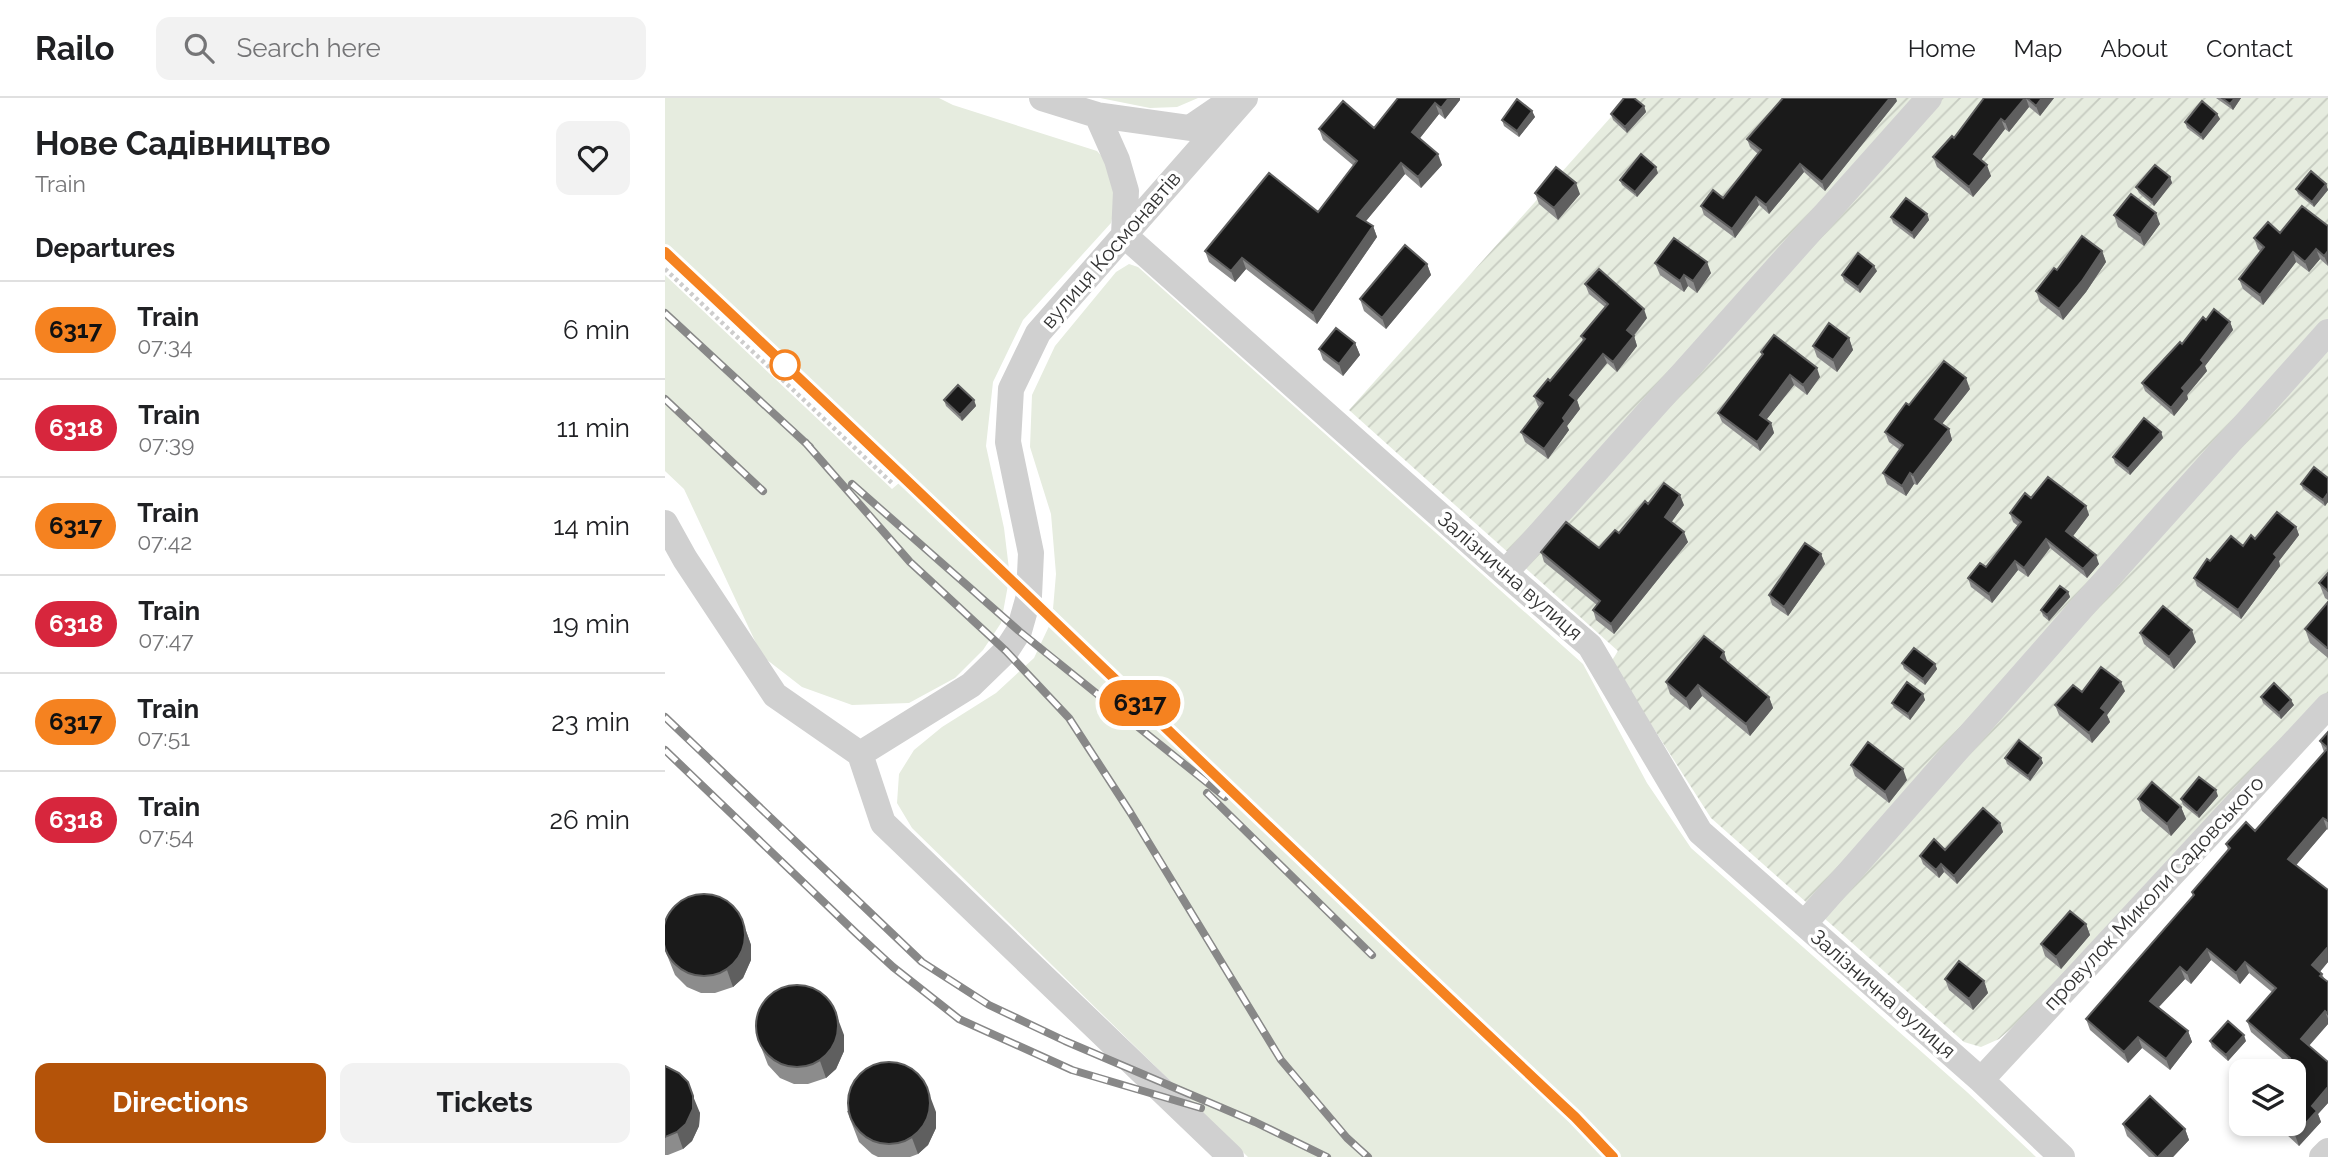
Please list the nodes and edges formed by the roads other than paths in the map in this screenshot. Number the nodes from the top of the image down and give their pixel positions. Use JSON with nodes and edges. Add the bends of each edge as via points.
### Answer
{"nodes":[{"id":1,"x":1042,"y":98,"type":"edge"},
{"id":2,"x":1234,"y":98,"type":"edge"},
{"id":3,"x":1245,"y":98,"type":"edge"},
{"id":4,"x":1929,"y":98,"type":"edge"},
{"id":5,"x":1097,"y":115,"type":"junction"},
{"id":6,"x":1124,"y":235,"type":"junction"},
{"id":7,"x":2328,"y":332,"type":"edge"},
{"id":8,"x":665,"y":523,"type":"edge"},
{"id":9,"x":1505,"y":573,"type":"junction"},
{"id":10,"x":2328,"y":706,"type":"edge"},
{"id":11,"x":860,"y":754,"type":"junction"},
{"id":12,"x":1804,"y":925,"type":"junction"},
{"id":13,"x":1981,"y":1080,"type":"junction"},
{"id":14,"x":2328,"y":1151,"type":"edge"},
{"id":15,"x":1231,"y":1157,"type":"edge"},
{"id":16,"x":2062,"y":1157,"type":"edge"},
{"id":17,"x":2322,"y":1157,"type":"edge"}],
"edges":[{"from":1,"to":5,"type":"street"},
{"from":2,"to":5,"type":"street","via":[[1190,128]]},
{"from":3,"to":6,"type":"street","name":"вулиця Космонавтів"},
{"from":4,"to":9,"type":"street"},
{"from":5,"to":6,"type":"street","via":[[1126,191]]},
{"from":6,"to":9,"type":"street","name":"Залізнична вулиця"},
{"from":6,"to":11,"type":"street","name":"вулиця Космонавтів","via":[[1038,332],[1011,389],[1008,442],[1031,553],[1028,596],[1019,631],[1006,651],[971,685]]},
{"from":7,"to":12,"type":"street"},
{"from":8,"to":11,"type":"street","via":[[775,695]]},
{"from":9,"to":12,"type":"street","name":"Залізнична вулиця","via":[[1590,646],[1700,832]]},
{"from":10,"to":13,"type":"street","name":"провулок Миколи Садовського"},
{"from":11,"to":15,"type":"street","via":[[883,823]]},
{"from":12,"to":13,"type":"street","name":"Залізнична вулиця"},
{"from":13,"to":16,"type":"street","name":"Залізнична вулиця"},
{"from":14,"to":17,"type":"street"}]}
